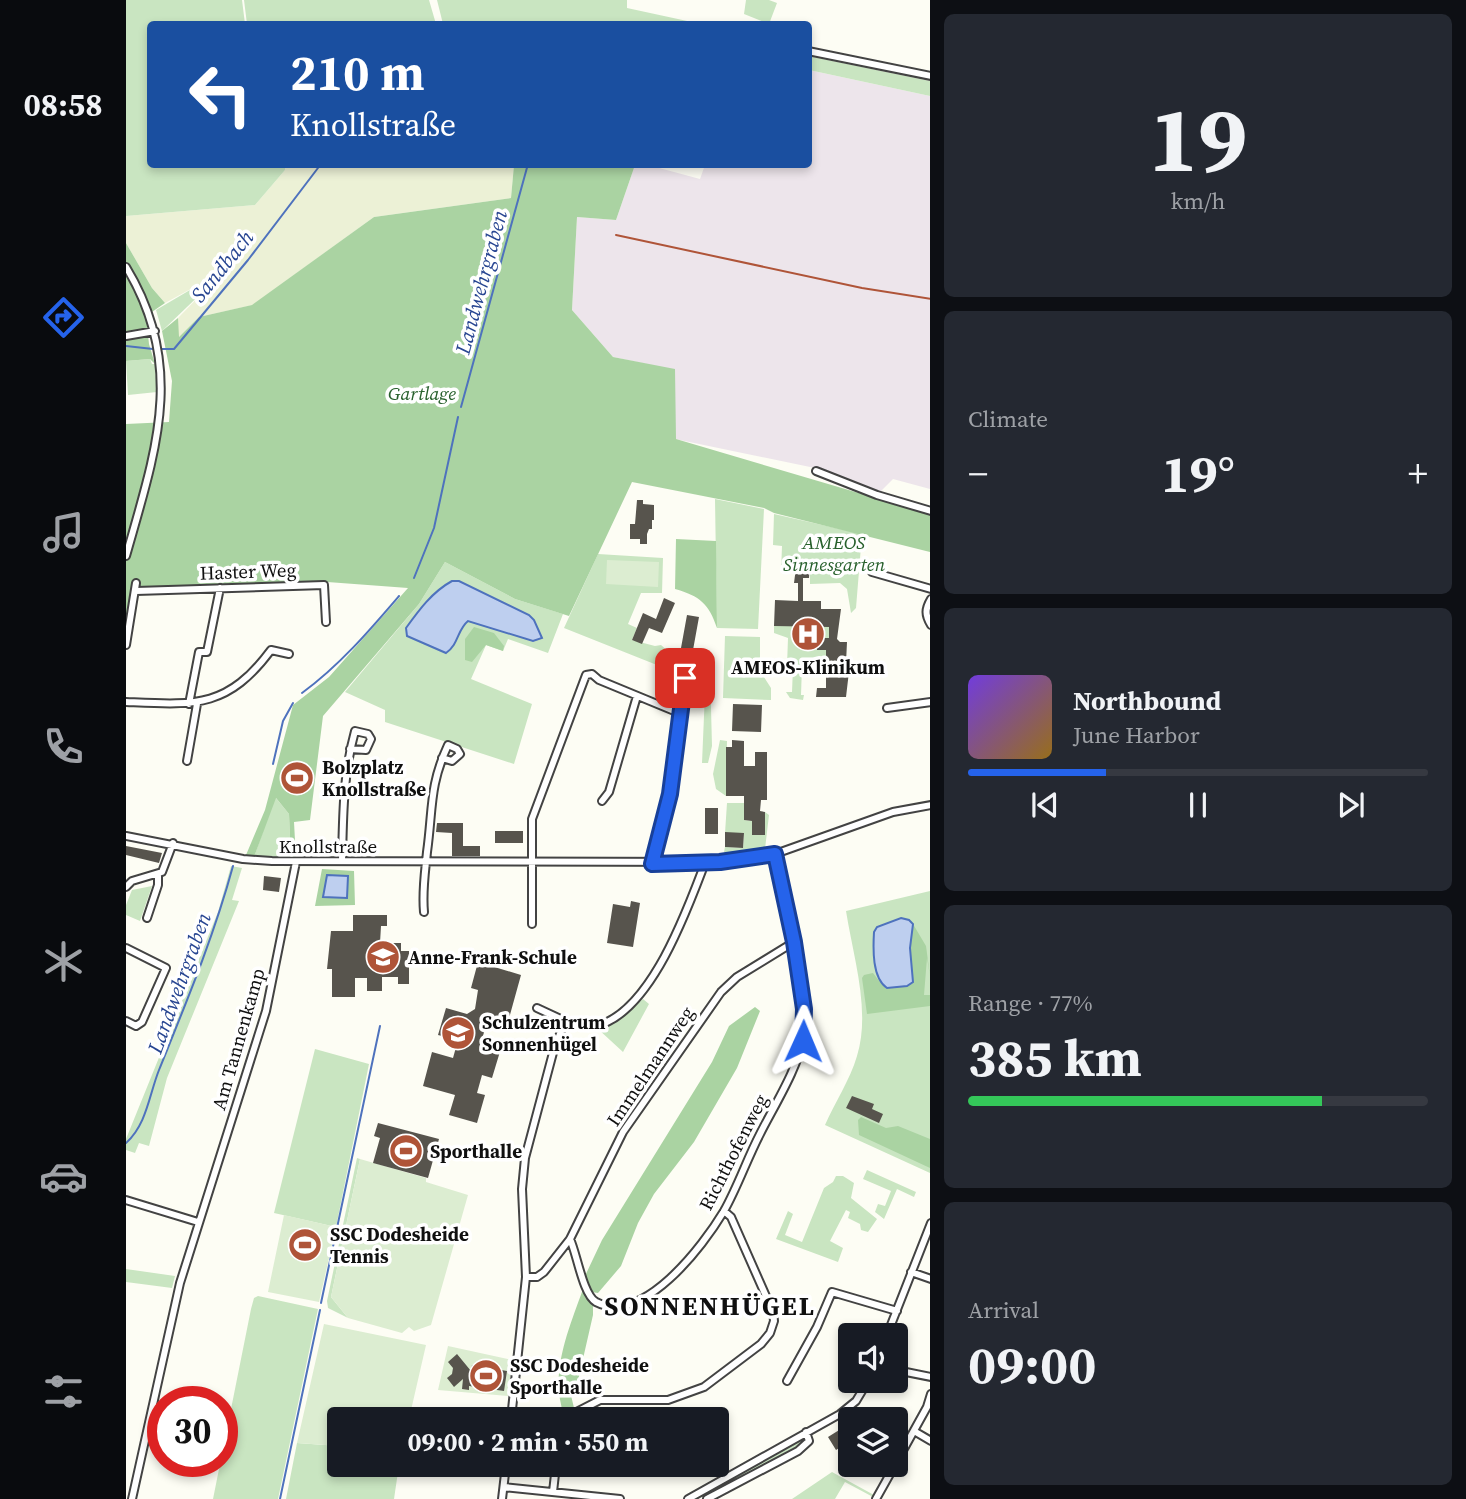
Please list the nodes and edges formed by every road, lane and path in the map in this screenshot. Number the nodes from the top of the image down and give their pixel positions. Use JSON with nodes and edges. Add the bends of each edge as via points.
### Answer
{"nodes":[{"id":1,"x":812,"y":52,"type":"edge"},
{"id":2,"x":930,"y":76,"type":"edge"},
{"id":3,"x":126,"y":267,"type":"edge"},
{"id":4,"x":155,"y":331,"type":"junction"},
{"id":5,"x":126,"y":336,"type":"edge"},
{"id":6,"x":816,"y":471,"type":"dead end"},
{"id":7,"x":930,"y":511,"type":"edge"},
{"id":8,"x":126,"y":556,"type":"edge"},
{"id":9,"x":872,"y":572,"type":"dead end"},
{"id":10,"x":136,"y":583,"type":"dead end"},
{"id":11,"x":220,"y":588,"type":"junction"},
{"id":12,"x":930,"y":589,"type":"edge"},
{"id":13,"x":136,"y":591,"type":"junction"},
{"id":14,"x":930,"y":599,"type":"edge"},
{"id":15,"x":326,"y":622,"type":"dead end"},
{"id":16,"x":930,"y":625,"type":"edge"},
{"id":17,"x":126,"y":646,"type":"edge"},
{"id":18,"x":289,"y":654,"type":"dead end"},
{"id":19,"x":685,"y":678,"type":"dead end"},
{"id":20,"x":637,"y":696,"type":"junction"},
{"id":21,"x":126,"y":702,"type":"edge"},
{"id":22,"x":930,"y":702,"type":"edge"},
{"id":23,"x":193,"y":704,"type":"junction"},
{"id":24,"x":887,"y":708,"type":"dead end"},
{"id":25,"x":679,"y":713,"type":"junction"},
{"id":26,"x":350,"y":749,"type":"dead end"},
{"id":27,"x":442,"y":758,"type":"dead end"},
{"id":28,"x":187,"y":761,"type":"dead end"},
{"id":29,"x":602,"y":801,"type":"dead end"},
{"id":30,"x":930,"y":805,"type":"edge"},
{"id":31,"x":126,"y":836,"type":"edge"},
{"id":32,"x":173,"y":843,"type":"junction"},
{"id":33,"x":775,"y":854,"type":"junction"},
{"id":34,"x":342,"y":861,"type":"junction"},
{"id":35,"x":296,"y":862,"type":"junction"},
{"id":36,"x":426,"y":862,"type":"junction"},
{"id":37,"x":532,"y":862,"type":"junction"},
{"id":38,"x":705,"y":863,"type":"junction"},
{"id":39,"x":652,"y":864,"type":"junction"},
{"id":40,"x":158,"y":875,"type":"junction"},
{"id":41,"x":126,"y":887,"type":"edge"},
{"id":42,"x":424,"y":912,"type":"dead end"},
{"id":43,"x":147,"y":918,"type":"dead end"},
{"id":44,"x":532,"y":924,"type":"dead end"},
{"id":45,"x":794,"y":942,"type":"junction"},
{"id":46,"x":126,"y":948,"type":"edge"},
{"id":47,"x":537,"y":1007,"type":"dead end"},
{"id":48,"x":126,"y":1021,"type":"edge"},
{"id":49,"x":565,"y":1021,"type":"junction"},
{"id":50,"x":127,"y":1202,"type":"edge"},
{"id":51,"x":724,"y":1211,"type":"junction"},
{"id":52,"x":198,"y":1222,"type":"junction"},
{"id":53,"x":930,"y":1223,"type":"edge"},
{"id":54,"x":570,"y":1239,"type":"junction"},
{"id":55,"x":912,"y":1272,"type":"junction"},
{"id":56,"x":526,"y":1278,"type":"junction"},
{"id":57,"x":930,"y":1279,"type":"edge"},
{"id":58,"x":897,"y":1311,"type":"junction"},
{"id":59,"x":892,"y":1323,"type":"edge"},
{"id":60,"x":908,"y":1372,"type":"edge"},
{"id":61,"x":930,"y":1377,"type":"edge"},
{"id":62,"x":787,"y":1381,"type":"dead end"},
{"id":63,"x":861,"y":1393,"type":"edge"},
{"id":64,"x":930,"y":1394,"type":"edge"},
{"id":65,"x":512,"y":1407,"type":"edge"},
{"id":66,"x":586,"y":1407,"type":"edge"},
{"id":67,"x":914,"y":1431,"type":"junction"},
{"id":68,"x":806,"y":1432,"type":"junction"},
{"id":69,"x":908,"y":1441,"type":"edge"},
{"id":70,"x":930,"y":1441,"type":"edge"},
{"id":71,"x":504,"y":1477,"type":"edge"},
{"id":72,"x":555,"y":1477,"type":"edge"},
{"id":73,"x":888,"y":1477,"type":"edge"},
{"id":74,"x":503,"y":1487,"type":"junction"},
{"id":75,"x":553,"y":1492,"type":"junction"},
{"id":76,"x":132,"y":1499,"type":"edge"},
{"id":77,"x":502,"y":1499,"type":"edge"},
{"id":78,"x":620,"y":1499,"type":"edge"},
{"id":79,"x":692,"y":1499,"type":"edge"},
{"id":80,"x":707,"y":1499,"type":"edge"},
{"id":81,"x":876,"y":1499,"type":"edge"}],
"edges":[{"from":1,"to":2,"type":"street"},
{"from":3,"to":4,"type":"street"},
{"from":4,"to":5,"type":"street"},
{"from":4,"to":8,"type":"street","via":[[163,381],[160,427]]},
{"from":6,"to":7,"type":"street"},
{"from":9,"to":12,"type":"street"},
{"from":10,"to":13,"type":"street"},
{"from":11,"to":13,"type":"street","name":"Haster Weg"},
{"from":11,"to":15,"type":"street","name":"Haster Weg","via":[[324,585]]},
{"from":11,"to":23,"type":"street","via":[[207,652],[200,652]]},
{"from":13,"to":17,"type":"street"},
{"from":14,"to":16,"type":"street","via":[[926,618]]},
{"from":18,"to":23,"type":"street","via":[[271,650],[240,684]]},
{"from":19,"to":25,"type":"street"},
{"from":20,"to":25,"type":"street"},
{"from":20,"to":29,"type":"street","via":[[609,792]]},
{"from":20,"to":37,"type":"street","via":[[586,675],[532,819]]},
{"from":21,"to":23,"type":"street"},
{"from":22,"to":24,"type":"street"},
{"from":23,"to":28,"type":"street"},
{"from":25,"to":39,"type":"street","via":[[670,794]]},
{"from":26,"to":34,"type":"street"},
{"from":27,"to":36,"type":"street","via":[[430,799]]},
{"from":30,"to":33,"type":"street","name":"Knollstraße","via":[[892,812]]},
{"from":31,"to":32,"type":"street","name":"Knollstraße"},
{"from":32,"to":35,"type":"street","name":"Knollstraße","via":[[243,859]]},
{"from":32,"to":40,"type":"street"},
{"from":33,"to":38,"type":"street","name":"Knollstraße"},
{"from":33,"to":45,"type":"street","name":"Richthofenweg"},
{"from":34,"to":35,"type":"street","name":"Knollstraße"},
{"from":34,"to":36,"type":"street","name":"Knollstraße"},
{"from":35,"to":52,"type":"street","name":"Am Tannenkamp","via":[[265,1011]]},
{"from":36,"to":37,"type":"street","name":"Knollstraße"},
{"from":36,"to":42,"type":"street"},
{"from":37,"to":39,"type":"street","name":"Knollstraße"},
{"from":37,"to":44,"type":"street"},
{"from":38,"to":39,"type":"street","name":"Knollstraße"},
{"from":38,"to":49,"type":"street","via":[[664,961],[640,995],[594,1027]]},
{"from":40,"to":41,"type":"street","via":[[132,881]]},
{"from":40,"to":43,"type":"street"},
{"from":45,"to":51,"type":"street","name":"Richthofenweg","via":[[804,1009],[803,1041]]},
{"from":45,"to":54,"type":"street","name":"Immelmannweg","via":[[737,977],[713,1002],[623,1132]]},
{"from":46,"to":48,"type":"street","via":[[166,968],[142,1022],[136,1026]]},
{"from":47,"to":49,"type":"street"},
{"from":49,"to":56,"type":"street","via":[[525,1158]]},
{"from":50,"to":52,"type":"street"},
{"from":51,"to":54,"type":"street","name":"Richthofenweg","via":[[681,1265],[644,1300],[614,1307],[589,1296]]},
{"from":51,"to":66,"type":"street","via":[[731,1217],[773,1312],[770,1333],[704,1387],[668,1400],[600,1400]]},
{"from":52,"to":76,"type":"street","name":"Am Tannenkamp","via":[[177,1293]]},
{"from":53,"to":55,"type":"street"},
{"from":54,"to":56,"type":"street","name":"Immelmannweg","via":[[544,1272]]},
{"from":55,"to":57,"type":"street"},
{"from":55,"to":58,"type":"street"},
{"from":56,"to":65,"type":"street"},
{"from":58,"to":59,"type":"street"},
{"from":58,"to":62,"type":"street","via":[[832,1292]]},
{"from":60,"to":61,"type":"street"},
{"from":63,"to":68,"type":"street","via":[[856,1401]]},
{"from":64,"to":67,"type":"street"},
{"from":67,"to":69,"type":"street"},
{"from":67,"to":70,"type":"street"},
{"from":68,"to":79,"type":"street"},
{"from":68,"to":80,"type":"street","via":[[809,1441],[798,1451]]},
{"from":71,"to":74,"type":"street"},
{"from":72,"to":75,"type":"street"},
{"from":73,"to":81,"type":"street"},
{"from":74,"to":75,"type":"street"},
{"from":74,"to":77,"type":"street"},
{"from":75,"to":78,"type":"street"}]}
